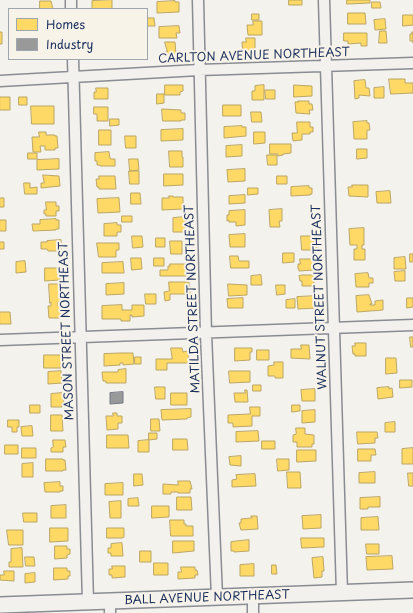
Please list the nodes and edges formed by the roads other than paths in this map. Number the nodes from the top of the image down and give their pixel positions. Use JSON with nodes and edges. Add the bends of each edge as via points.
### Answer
{"nodes":[{"id":1,"x":198,"y":0,"type":"edge"},
{"id":2,"x":324,"y":0,"type":"edge"},
{"id":3,"x":73,"y":60,"type":"edge"},
{"id":4,"x":413,"y":63,"type":"edge"},
{"id":5,"x":326,"y":66,"type":"junction"},
{"id":6,"x":199,"y":70,"type":"junction"},
{"id":7,"x":73,"y":77,"type":"junction"},
{"id":8,"x":0,"y":81,"type":"edge"},
{"id":9,"x":413,"y":325,"type":"edge"},
{"id":10,"x":334,"y":328,"type":"junction"},
{"id":11,"x":206,"y":334,"type":"junction"},
{"id":12,"x":80,"y":337,"type":"junction"},
{"id":13,"x":0,"y":340,"type":"edge"},
{"id":14,"x":413,"y":590,"type":"edge"},
{"id":15,"x":342,"y":593,"type":"junction"},
{"id":16,"x":252,"y":596,"type":"junction"},
{"id":17,"x":217,"y":597,"type":"junction"},
{"id":18,"x":88,"y":602,"type":"junction"},
{"id":19,"x":0,"y":605,"type":"edge"},
{"id":20,"x":110,"y":607,"type":"edge"},
{"id":21,"x":253,"y":613,"type":"edge"}],
"edges":[{"from":1,"to":6,"type":"street","name":"MATILDA STREET NORTHEAST"},
{"from":2,"to":5,"type":"street","name":"WALNUT STREET NORTHEAST"},
{"from":3,"to":7,"type":"street","name":"MASON STREET NORTHEAST"},
{"from":4,"to":5,"type":"street","name":"CARLTON AVENUE NORTHEAST"},
{"from":5,"to":6,"type":"street","name":"CARLTON AVENUE NORTHEAST"},
{"from":5,"to":10,"type":"street","name":"WALNUT STREET NORTHEAST"},
{"from":6,"to":7,"type":"street","name":"CARLTON AVENUE NORTHEAST"},
{"from":6,"to":11,"type":"street","name":"MATILDA STREET NORTHEAST"},
{"from":7,"to":8,"type":"street","name":"CARLTON AVENUE NORTHEAST"},
{"from":7,"to":12,"type":"street","name":"MASON STREET NORTHEAST"},
{"from":9,"to":10,"type":"street"},
{"from":10,"to":11,"type":"street"},
{"from":10,"to":15,"type":"street","name":"WALNUT STREET NORTHEAST"},
{"from":11,"to":12,"type":"street"},
{"from":11,"to":17,"type":"street","name":"MATILDA STREET NORTHEAST"},
{"from":12,"to":13,"type":"street"},
{"from":12,"to":18,"type":"street","name":"MASON STREET NORTHEAST"},
{"from":14,"to":15,"type":"street","name":"BALL AVENUE NORTHEAST"},
{"from":15,"to":16,"type":"street","name":"BALL AVENUE NORTHEAST"},
{"from":16,"to":17,"type":"street","name":"BALL AVENUE NORTHEAST"},
{"from":16,"to":21,"type":"street"},
{"from":17,"to":20,"type":"street","name":"BALL AVENUE NORTHEAST"},
{"from":18,"to":19,"type":"street","name":"BALL AVENUE NORTHEAST"},
{"from":18,"to":20,"type":"street","name":"BALL AVENUE NORTHEAST"}]}
